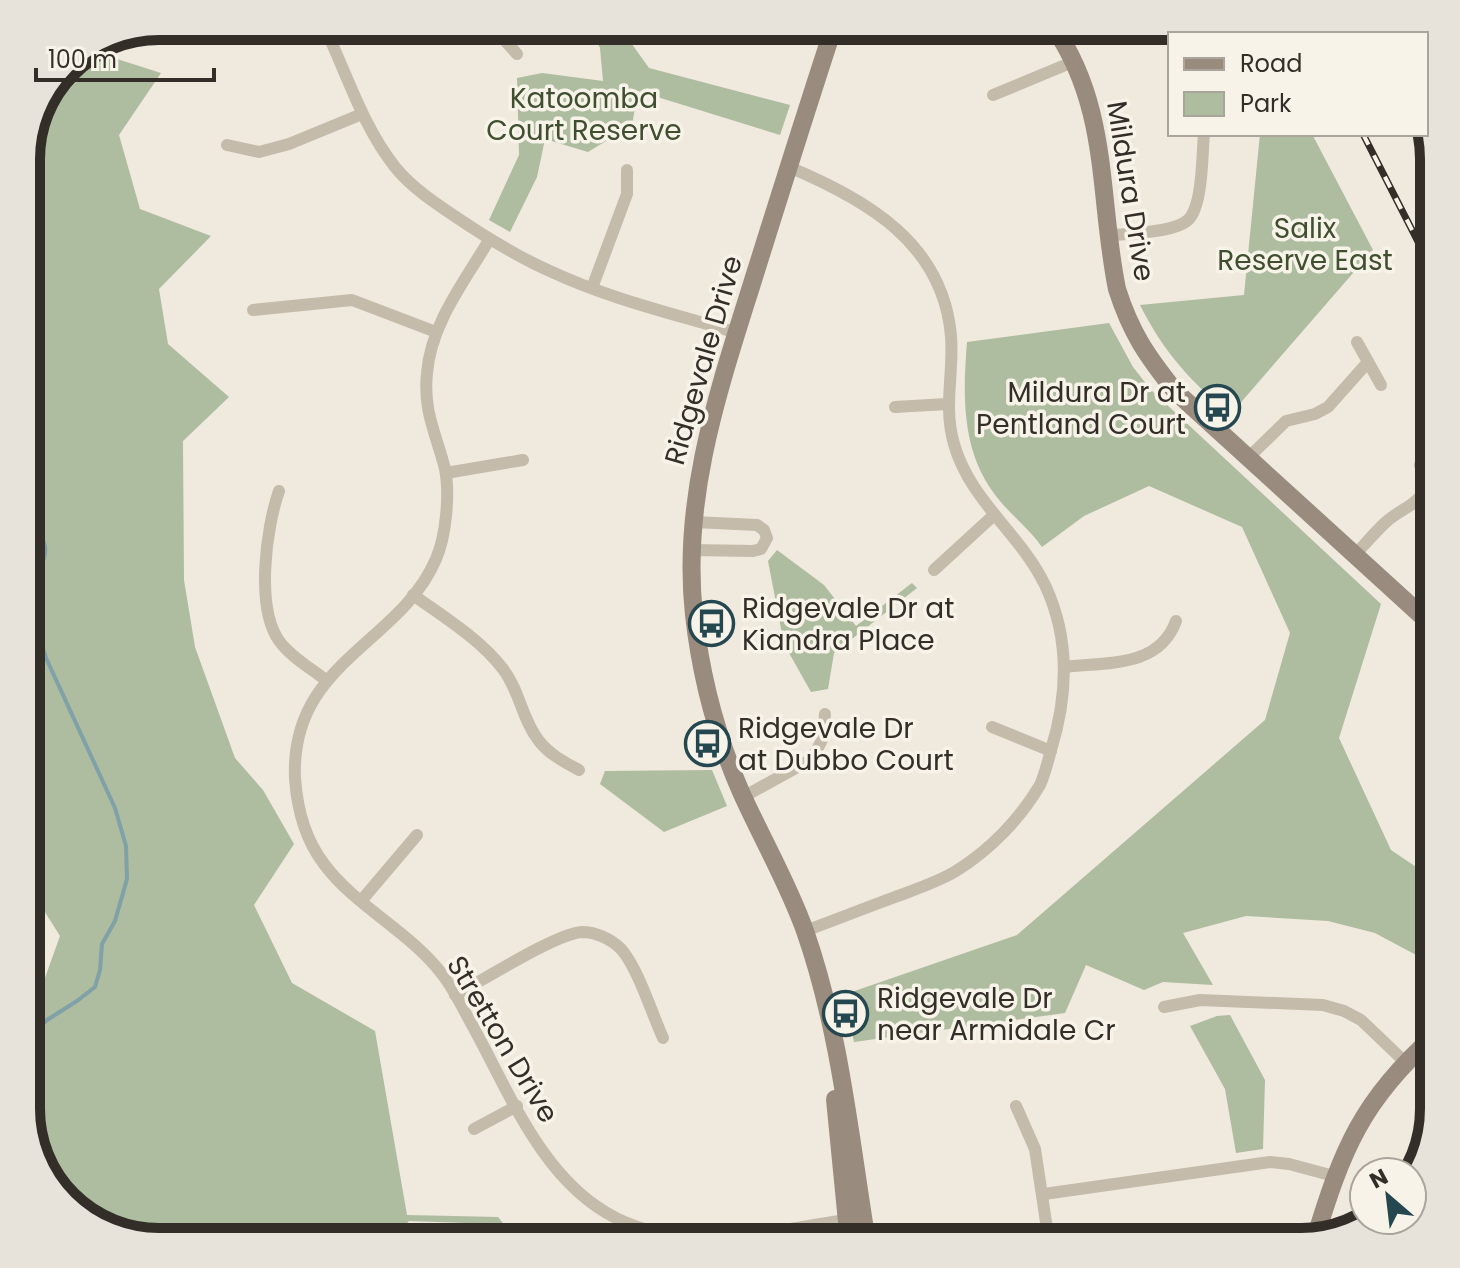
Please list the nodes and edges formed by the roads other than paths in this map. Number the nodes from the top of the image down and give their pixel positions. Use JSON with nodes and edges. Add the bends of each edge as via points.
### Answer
{"nodes":[{"id":1,"x":330,"y":40,"type":"edge"},
{"id":2,"x":504,"y":40,"type":"edge"},
{"id":3,"x":829,"y":40,"type":"edge"},
{"id":4,"x":1062,"y":40,"type":"edge"},
{"id":5,"x":517,"y":54,"type":"dead end"},
{"id":6,"x":1075,"y":61,"type":"junction"},
{"id":7,"x":993,"y":95,"type":"dead end"},
{"id":8,"x":362,"y":114,"type":"junction"},
{"id":9,"x":1204,"y":136,"type":"edge"},
{"id":10,"x":227,"y":145,"type":"dead end"},
{"id":11,"x":789,"y":167,"type":"junction"},
{"id":12,"x":627,"y":170,"type":"dead end"},
{"id":13,"x":1108,"y":236,"type":"junction"},
{"id":14,"x":489,"y":240,"type":"junction"},
{"id":15,"x":592,"y":288,"type":"junction"},
{"id":16,"x":253,"y":310,"type":"dead end"},
{"id":17,"x":436,"y":332,"type":"junction"},
{"id":18,"x":737,"y":333,"type":"junction"},
{"id":19,"x":1357,"y":342,"type":"dead end"},
{"id":20,"x":1368,"y":362,"type":"junction"},
{"id":21,"x":1381,"y":385,"type":"dead end"},
{"id":22,"x":947,"y":404,"type":"junction"},
{"id":23,"x":895,"y":407,"type":"dead end"},
{"id":24,"x":1249,"y":457,"type":"junction"},
{"id":25,"x":523,"y":460,"type":"dead end"},
{"id":26,"x":446,"y":473,"type":"junction"},
{"id":27,"x":279,"y":491,"type":"dead end"},
{"id":28,"x":1420,"y":497,"type":"edge"},
{"id":29,"x":994,"y":515,"type":"junction"},
{"id":30,"x":694,"y":522,"type":"junction"},
{"id":31,"x":692,"y":550,"type":"junction"},
{"id":32,"x":1355,"y":555,"type":"junction"},
{"id":33,"x":934,"y":570,"type":"dead end"},
{"id":34,"x":413,"y":595,"type":"junction"},
{"id":35,"x":1420,"y":614,"type":"edge"},
{"id":36,"x":1176,"y":621,"type":"dead end"},
{"id":37,"x":1064,"y":667,"type":"junction"},
{"id":38,"x":327,"y":681,"type":"junction"},
{"id":39,"x":825,"y":714,"type":"dead end"},
{"id":40,"x":992,"y":727,"type":"dead end"},
{"id":41,"x":1051,"y":751,"type":"junction"},
{"id":42,"x":579,"y":770,"type":"dead end"},
{"id":43,"x":743,"y":797,"type":"junction"},
{"id":44,"x":417,"y":835,"type":"dead end"},
{"id":45,"x":361,"y":901,"type":"junction"},
{"id":46,"x":805,"y":931,"type":"junction"},
{"id":47,"x":455,"y":995,"type":"junction"},
{"id":48,"x":1164,"y":1007,"type":"dead end"},
{"id":49,"x":663,"y":1038,"type":"dead end"},
{"id":50,"x":1420,"y":1049,"type":"edge"},
{"id":51,"x":1405,"y":1062,"type":"junction"},
{"id":52,"x":517,"y":1106,"type":"junction"},
{"id":53,"x":1016,"y":1106,"type":"dead end"},
{"id":54,"x":474,"y":1129,"type":"dead end"},
{"id":55,"x":1334,"y":1176,"type":"junction"},
{"id":56,"x":1044,"y":1194,"type":"junction"},
{"id":57,"x":854,"y":1219,"type":"junction"},
{"id":58,"x":1319,"y":1226,"type":"edge"},
{"id":59,"x":639,"y":1228,"type":"edge"},
{"id":60,"x":785,"y":1228,"type":"edge"},
{"id":61,"x":852,"y":1228,"type":"edge"},
{"id":62,"x":859,"y":1228,"type":"edge"},
{"id":63,"x":1048,"y":1228,"type":"edge"}],
"edges":[{"from":1,"to":8,"type":"street"},
{"from":2,"to":5,"type":"street"},
{"from":3,"to":11,"type":"street","name":"Ridgevale Drive"},
{"from":4,"to":6,"type":"street","name":"Mildura Drive"},
{"from":6,"to":7,"type":"street"},
{"from":6,"to":13,"type":"street","name":"Mildura Drive","via":[[1095,118]]},
{"from":8,"to":10,"type":"street","via":[[259,152]]},
{"from":8,"to":14,"type":"street","via":[[397,170]]},
{"from":9,"to":13,"type":"street","via":[[1197,207],[1188,221]]},
{"from":11,"to":18,"type":"street","name":"Ridgevale Drive"},
{"from":11,"to":22,"type":"street","via":[[893,223],[925,261],[943,298],[951,336]]},
{"from":12,"to":15,"type":"street","via":[[627,194]]},
{"from":13,"to":24,"type":"street","name":"Mildura Drive","via":[[1117,289],[1146,356],[1175,391]]},
{"from":14,"to":15,"type":"street"},
{"from":14,"to":17,"type":"street","name":"Stretton Drive"},
{"from":15,"to":18,"type":"street"},
{"from":16,"to":17,"type":"street","via":[[352,300]]},
{"from":17,"to":26,"type":"street","name":"Stretton Drive","via":[[426,397]]},
{"from":18,"to":30,"type":"street","name":"Ridgevale Drive","via":[[705,442]]},
{"from":19,"to":20,"type":"street"},
{"from":20,"to":21,"type":"street"},
{"from":20,"to":24,"type":"street","via":[[1328,407],[1286,421]]},
{"from":22,"to":23,"type":"street"},
{"from":22,"to":29,"type":"street","via":[[963,468]]},
{"from":24,"to":32,"type":"street","name":"Mildura Drive"},
{"from":25,"to":26,"type":"street"},
{"from":26,"to":34,"type":"street","name":"Stretton Drive","via":[[443,539],[431,571]]},
{"from":27,"to":38,"type":"street","via":[[266,555],[268,615],[279,641]]},
{"from":28,"to":32,"type":"street","via":[[1387,521]]},
{"from":29,"to":33,"type":"street"},
{"from":29,"to":37,"type":"street","via":[[1026,551],[1044,584],[1060,631]]},
{"from":30,"to":31,"type":"street","name":"Ridgevale Drive"},
{"from":30,"to":31,"type":"street","via":[[757,525],[767,538],[757,550]]},
{"from":31,"to":43,"type":"street","name":"Ridgevale Drive","via":[[694,612],[707,694]]},
{"from":32,"to":35,"type":"street","name":"Mildura Drive"},
{"from":34,"to":38,"type":"street","name":"Stretton Drive"},
{"from":34,"to":42,"type":"street","via":[[492,657],[513,685],[539,742]]},
{"from":36,"to":37,"type":"street","via":[[1163,644],[1149,655]]},
{"from":37,"to":41,"type":"street","via":[[1063,701]]},
{"from":38,"to":45,"type":"street","name":"Stretton Drive","via":[[305,718],[297,746],[297,799],[323,863]]},
{"from":39,"to":43,"type":"street","via":[[822,740],[812,759]]},
{"from":40,"to":41,"type":"street"},
{"from":41,"to":46,"type":"street","via":[[1041,783],[1025,806],[975,858],[924,886]]},
{"from":43,"to":46,"type":"street","name":"Ridgevale Drive"},
{"from":44,"to":45,"type":"street"},
{"from":45,"to":47,"type":"street","name":"Stretton Drive","via":[[441,972]]},
{"from":46,"to":57,"type":"street","name":"Ridgevale Drive","via":[[844,1083]]},
{"from":47,"to":49,"type":"street","via":[[559,939],[591,933],[613,943],[629,961]]},
{"from":47,"to":52,"type":"street","name":"Stretton Drive"},
{"from":48,"to":51,"type":"street","via":[[1200,1000],[1323,1005],[1361,1020]]},
{"from":50,"to":51,"type":"street"},
{"from":51,"to":55,"type":"street","via":[[1368,1109]]},
{"from":52,"to":54,"type":"street"},
{"from":52,"to":59,"type":"street","name":"Stretton Drive","via":[[553,1168],[593,1205]]},
{"from":53,"to":56,"type":"street","via":[[1035,1149]]},
{"from":55,"to":56,"type":"street","via":[[1270,1162]]},
{"from":55,"to":58,"type":"street"},
{"from":56,"to":63,"type":"street"},
{"from":57,"to":60,"type":"street","name":"Stretton Drive"},
{"from":57,"to":61,"type":"street","name":"Ridgevale Drive"},
{"from":57,"to":62,"type":"street","name":"Ridgevale Drive"}]}
